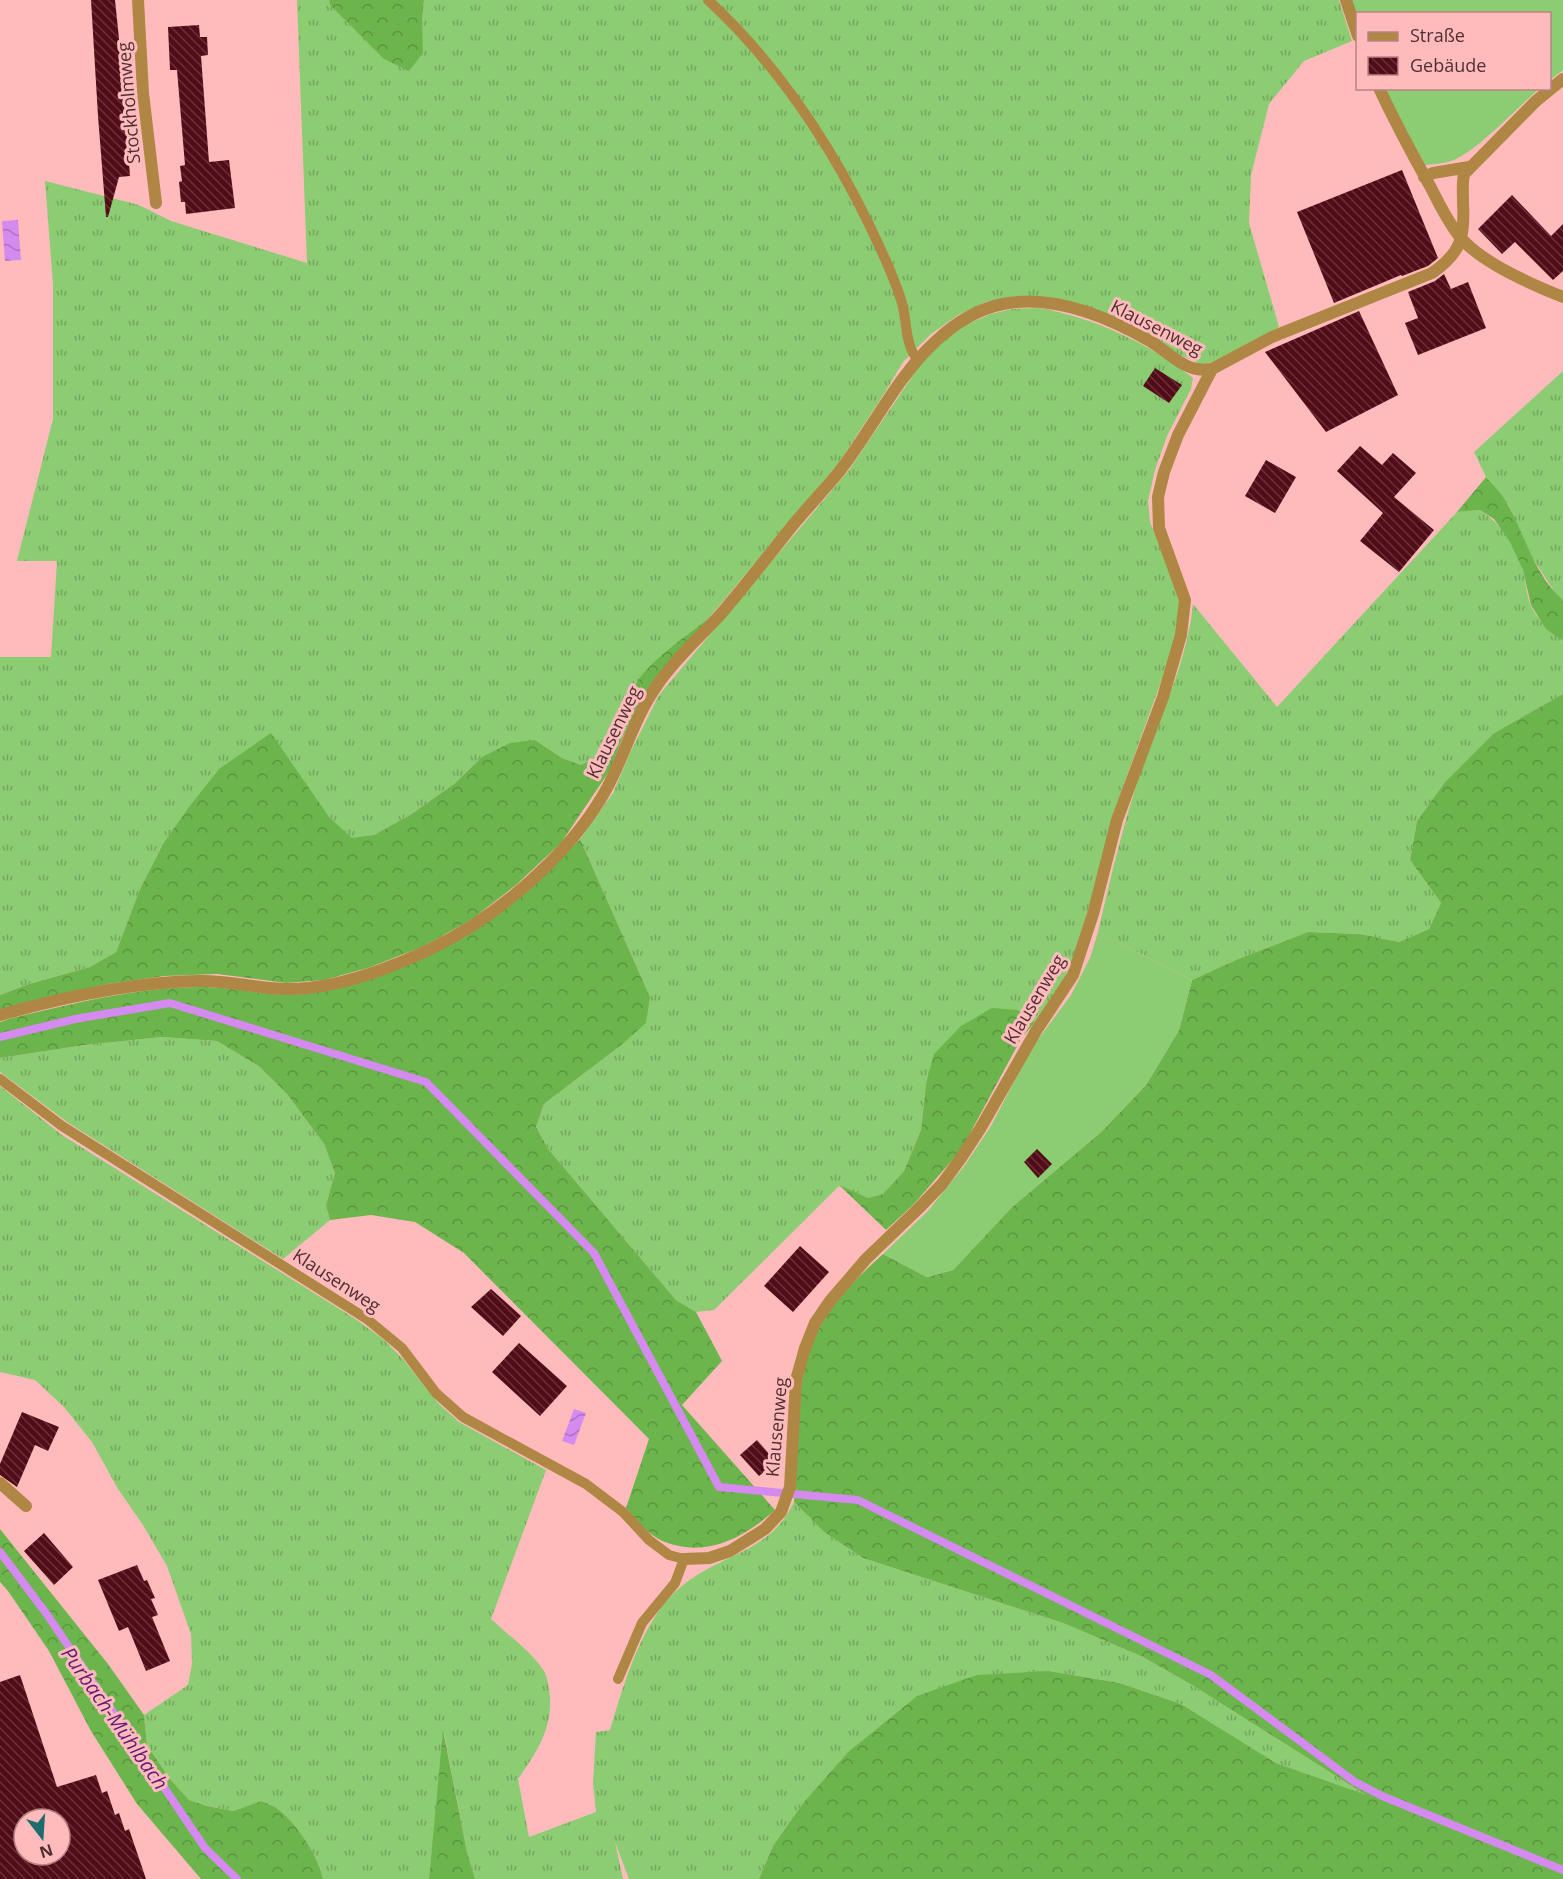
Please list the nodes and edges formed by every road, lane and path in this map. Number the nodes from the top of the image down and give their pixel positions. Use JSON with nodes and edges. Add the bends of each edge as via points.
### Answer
{"nodes":[{"id":1,"x":138,"y":0,"type":"edge"},
{"id":2,"x":708,"y":0,"type":"edge"},
{"id":3,"x":1346,"y":0,"type":"edge"},
{"id":4,"x":1356,"y":30,"type":"edge"},
{"id":5,"x":1563,"y":79,"type":"edge"},
{"id":6,"x":1551,"y":89,"type":"edge"},
{"id":7,"x":1380,"y":90,"type":"edge"},
{"id":8,"x":1550,"y":90,"type":"edge"},
{"id":9,"x":1469,"y":167,"type":"junction"},
{"id":10,"x":1425,"y":177,"type":"junction"},
{"id":11,"x":156,"y":203,"type":"dead end"},
{"id":12,"x":1461,"y":238,"type":"junction"},
{"id":13,"x":1563,"y":297,"type":"edge"},
{"id":14,"x":918,"y":360,"type":"junction"},
{"id":15,"x":1212,"y":369,"type":"junction"},
{"id":16,"x":0,"y":1016,"type":"edge"},
{"id":17,"x":0,"y":1079,"type":"edge"},
{"id":18,"x":0,"y":1484,"type":"edge"},
{"id":19,"x":26,"y":1506,"type":"dead end"},
{"id":20,"x":684,"y":1559,"type":"junction"},
{"id":21,"x":618,"y":1679,"type":"dead end"}],
"edges":[{"from":1,"to":11,"type":"street","name":"Stockholmweg","via":[[143,93]]},
{"from":2,"to":14,"type":"lane","via":[[764,56],[814,124],[887,264],[902,300],[911,350]]},
{"from":3,"to":4,"type":"street"},
{"from":5,"to":6,"type":"street"},
{"from":7,"to":10,"type":"street"},
{"from":8,"to":9,"type":"street"},
{"from":9,"to":10,"type":"street"},
{"from":9,"to":12,"type":"street","via":[[1463,180]]},
{"from":10,"to":12,"type":"street"},
{"from":12,"to":13,"type":"street","via":[[1538,288]]},
{"from":12,"to":15,"type":"street","name":"Klausenweg","via":[[1451,258],[1432,273],[1272,337]]},
{"from":14,"to":15,"type":"street","name":"Klausenweg","via":[[948,330],[973,314],[1023,302],[1086,312],[1138,334],[1183,364]]},
{"from":14,"to":16,"type":"street","name":"Klausenweg","via":[[837,473],[738,594],[670,667],[633,727],[607,788],[589,817],[555,857],[474,925],[405,961],[317,987],[286,989],[227,981],[168,983],[100,992]]},
{"from":15,"to":20,"type":"street","name":"Klausenweg","via":[[1178,435],[1158,497],[1159,528],[1185,600],[1181,635],[1166,688],[1117,820],[1073,975],[955,1166],[919,1208],[866,1259],[815,1323],[796,1380],[789,1493],[781,1512],[748,1541],[721,1555]]},
{"from":17,"to":20,"type":"lane","name":"Klausenweg","via":[[62,1126],[367,1319],[402,1348],[436,1393],[463,1418],[586,1484],[623,1512],[649,1540],[669,1555]]},
{"from":18,"to":19,"type":"street"},
{"from":20,"to":21,"type":"lane","via":[[675,1583],[642,1623]]}]}
